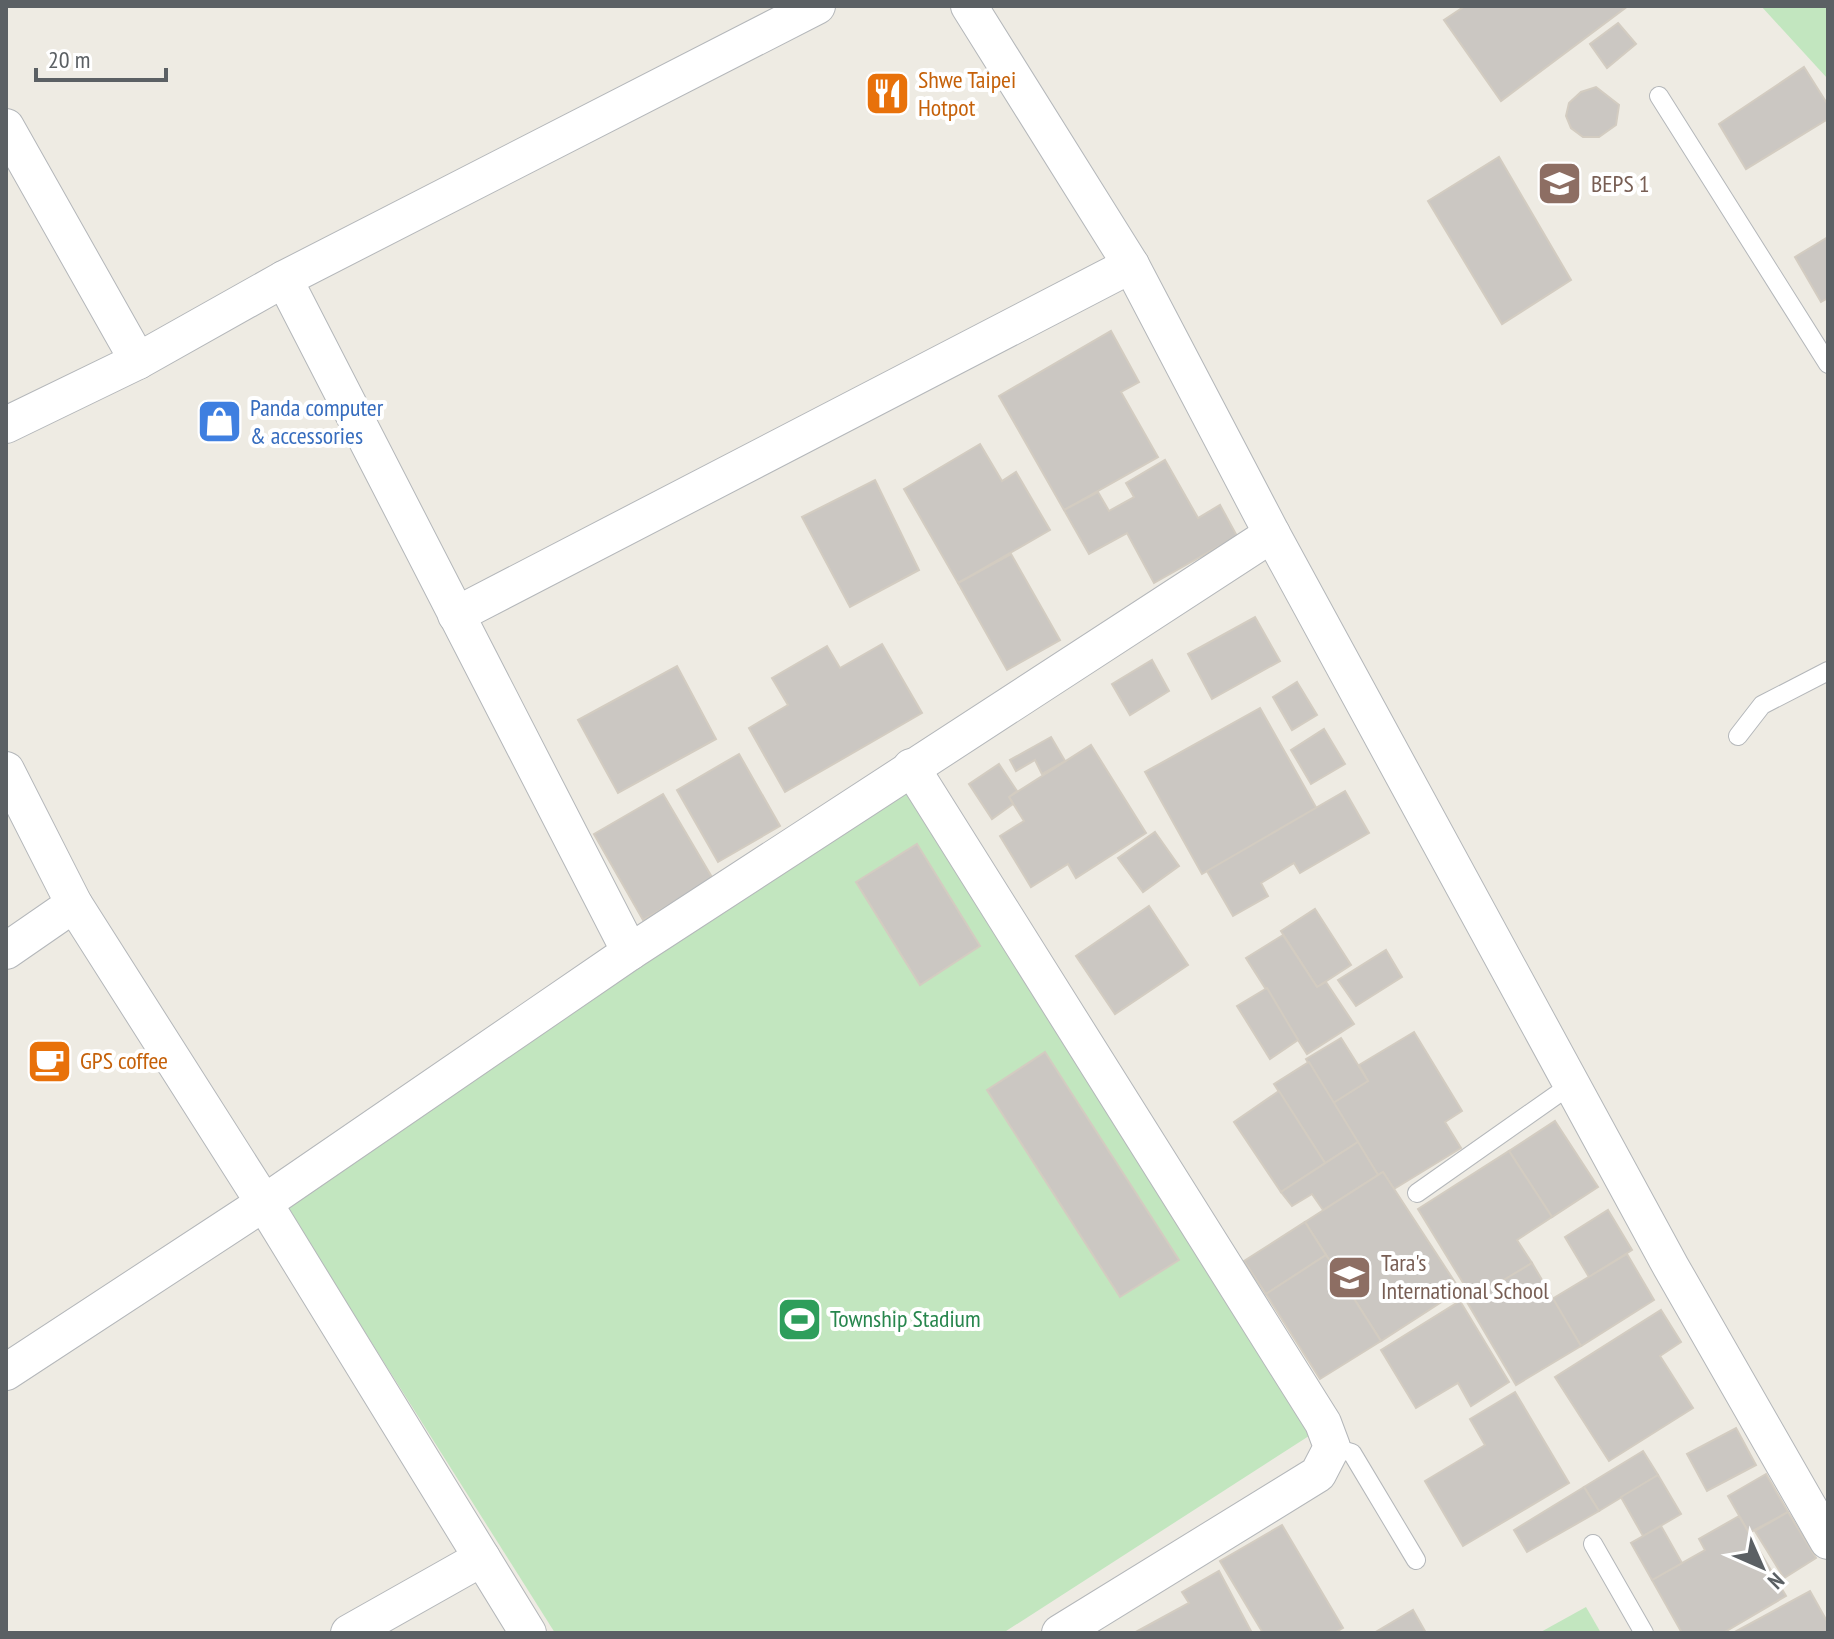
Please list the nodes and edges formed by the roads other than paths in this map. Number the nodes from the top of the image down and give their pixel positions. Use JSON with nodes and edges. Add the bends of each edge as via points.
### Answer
{"nodes":[{"id":1,"x":817,"y":6,"type":"edge"},
{"id":2,"x":969,"y":6,"type":"edge"},
{"id":3,"x":1659,"y":96,"type":"dead end"},
{"id":4,"x":6,"y":127,"type":"edge"},
{"id":5,"x":1131,"y":265,"type":"junction"},
{"id":6,"x":284,"y":279,"type":"junction"},
{"id":7,"x":138,"y":361,"type":"junction"},
{"id":8,"x":1828,"y":364,"type":"edge"},
{"id":9,"x":6,"y":425,"type":"edge"},
{"id":10,"x":1272,"y":534,"type":"junction"},
{"id":11,"x":456,"y":615,"type":"junction"},
{"id":12,"x":1828,"y":671,"type":"edge"},
{"id":13,"x":1738,"y":736,"type":"dead end"},
{"id":14,"x":911,"y":767,"type":"junction"},
{"id":15,"x":6,"y":770,"type":"edge"},
{"id":16,"x":74,"y":904,"type":"junction"},
{"id":17,"x":6,"y":951,"type":"edge"},
{"id":18,"x":630,"y":952,"type":"junction"},
{"id":19,"x":1572,"y":1084,"type":"junction"},
{"id":20,"x":1417,"y":1193,"type":"dead end"},
{"id":21,"x":264,"y":1203,"type":"junction"},
{"id":22,"x":6,"y":1372,"type":"edge"},
{"id":23,"x":1332,"y":1447,"type":"junction"},
{"id":24,"x":1828,"y":1541,"type":"edge"},
{"id":25,"x":1593,"y":1544,"type":"dead end"},
{"id":26,"x":482,"y":1558,"type":"junction"},
{"id":27,"x":1416,"y":1560,"type":"dead end"},
{"id":28,"x":349,"y":1633,"type":"edge"},
{"id":29,"x":528,"y":1633,"type":"edge"},
{"id":30,"x":1060,"y":1633,"type":"edge"},
{"id":31,"x":1644,"y":1633,"type":"edge"}],
"edges":[{"from":1,"to":6,"type":"street"},
{"from":2,"to":5,"type":"street"},
{"from":3,"to":8,"type":"lane"},
{"from":4,"to":7,"type":"street"},
{"from":5,"to":10,"type":"street"},
{"from":5,"to":11,"type":"street"},
{"from":6,"to":7,"type":"street"},
{"from":6,"to":11,"type":"street"},
{"from":7,"to":9,"type":"street"},
{"from":10,"to":14,"type":"street"},
{"from":10,"to":19,"type":"street"},
{"from":11,"to":18,"type":"street"},
{"from":12,"to":13,"type":"lane","via":[[1762,705]]},
{"from":14,"to":18,"type":"street"},
{"from":14,"to":23,"type":"street","via":[[1323,1423]]},
{"from":15,"to":16,"type":"street"},
{"from":16,"to":17,"type":"street"},
{"from":16,"to":21,"type":"street"},
{"from":18,"to":21,"type":"street"},
{"from":19,"to":20,"type":"lane"},
{"from":19,"to":24,"type":"street"},
{"from":21,"to":22,"type":"street"},
{"from":21,"to":26,"type":"street"},
{"from":23,"to":27,"type":"lane","via":[[1352,1453]]},
{"from":23,"to":30,"type":"street","via":[[1318,1474]]},
{"from":25,"to":31,"type":"lane"},
{"from":26,"to":28,"type":"street"},
{"from":26,"to":29,"type":"street"}]}
